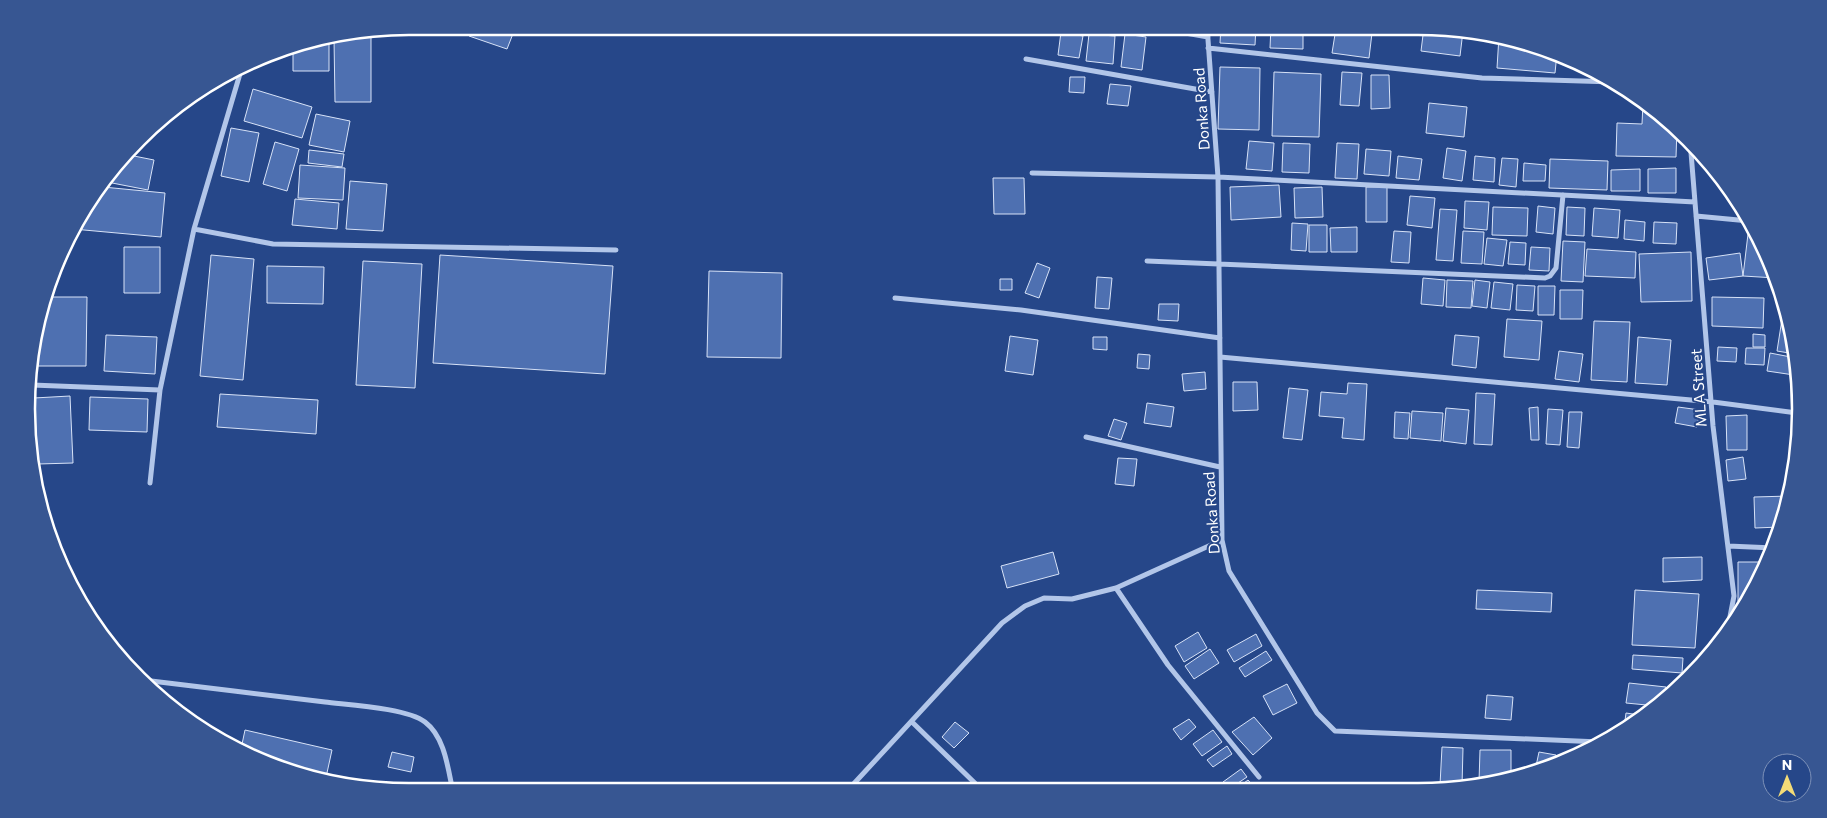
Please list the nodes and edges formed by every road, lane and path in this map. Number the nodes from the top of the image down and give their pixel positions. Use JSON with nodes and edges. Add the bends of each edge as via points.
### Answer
{"nodes":[{"id":1,"x":1197,"y":35,"type":"edge"},
{"id":2,"x":1208,"y":37,"type":"joint"},
{"id":3,"x":1208,"y":48,"type":"junction"},
{"id":4,"x":1026,"y":58,"type":"dead end"},
{"id":5,"x":239,"y":76,"type":"edge"},
{"id":6,"x":1598,"y":82,"type":"edge"},
{"id":7,"x":1212,"y":92,"type":"junction"},
{"id":8,"x":1693,"y":156,"type":"edge"},
{"id":9,"x":1032,"y":173,"type":"dead end"},
{"id":10,"x":1218,"y":177,"type":"junction"},
{"id":11,"x":1563,"y":195,"type":"junction"},
{"id":12,"x":1695,"y":202,"type":"junction"},
{"id":13,"x":1696,"y":216,"type":"junction"},
{"id":14,"x":1741,"y":220,"type":"edge"},
{"id":15,"x":194,"y":229,"type":"junction"},
{"id":16,"x":616,"y":250,"type":"dead end"},
{"id":17,"x":1147,"y":261,"type":"dead end"},
{"id":18,"x":1220,"y":263,"type":"junction"},
{"id":19,"x":895,"y":298,"type":"dead end"},
{"id":20,"x":1220,"y":338,"type":"junction"},
{"id":21,"x":1220,"y":357,"type":"junction"},
{"id":22,"x":36,"y":385,"type":"edge"},
{"id":23,"x":160,"y":390,"type":"junction"},
{"id":24,"x":1713,"y":402,"type":"junction"},
{"id":25,"x":1792,"y":411,"type":"edge"},
{"id":26,"x":1086,"y":437,"type":"dead end"},
{"id":27,"x":1220,"y":467,"type":"junction"},
{"id":28,"x":150,"y":483,"type":"dead end"},
{"id":29,"x":1222,"y":540,"type":"junction"},
{"id":30,"x":1728,"y":546,"type":"junction"},
{"id":31,"x":1766,"y":548,"type":"edge"},
{"id":32,"x":1116,"y":588,"type":"junction"},
{"id":33,"x":1732,"y":613,"type":"edge"},
{"id":34,"x":153,"y":681,"type":"edge"},
{"id":35,"x":912,"y":722,"type":"junction"},
{"id":36,"x":1588,"y":742,"type":"edge"},
{"id":37,"x":1259,"y":777,"type":"dead end"},
{"id":38,"x":451,"y":783,"type":"edge"},
{"id":39,"x":855,"y":783,"type":"edge"},
{"id":40,"x":975,"y":783,"type":"edge"}],
"edges":[{"from":1,"to":2,"type":"street"},
{"from":2,"to":3,"type":"street","name":"Donka Road"},
{"from":3,"to":6,"type":"street","via":[[1482,78]]},
{"from":3,"to":7,"type":"street","name":"Donka Road"},
{"from":4,"to":7,"type":"street"},
{"from":5,"to":15,"type":"street"},
{"from":7,"to":10,"type":"street","name":"Donka Road"},
{"from":8,"to":12,"type":"street","name":"MLA Street"},
{"from":9,"to":10,"type":"street"},
{"from":10,"to":11,"type":"street"},
{"from":10,"to":18,"type":"street","name":"Donka Road"},
{"from":11,"to":12,"type":"street"},
{"from":11,"to":18,"type":"street","via":[[1556,268],[1545,278]]},
{"from":12,"to":13,"type":"street","name":"MLA Street"},
{"from":13,"to":14,"type":"street"},
{"from":13,"to":24,"type":"street","name":"MLA Street"},
{"from":15,"to":16,"type":"street","via":[[283,245]]},
{"from":15,"to":23,"type":"street"},
{"from":17,"to":18,"type":"street"},
{"from":18,"to":20,"type":"street","name":"Donka Road"},
{"from":19,"to":20,"type":"street","via":[[1021,310]]},
{"from":20,"to":21,"type":"street","name":"Donka Road"},
{"from":21,"to":24,"type":"street"},
{"from":21,"to":27,"type":"street","name":"Donka Road"},
{"from":22,"to":23,"type":"street"},
{"from":23,"to":28,"type":"street"},
{"from":24,"to":25,"type":"street"},
{"from":24,"to":30,"type":"street","name":"MLA Street"},
{"from":26,"to":27,"type":"street"},
{"from":27,"to":29,"type":"street","name":"Donka Road"},
{"from":29,"to":32,"type":"street"},
{"from":29,"to":36,"type":"street","name":"Donka Road","via":[[1229,571],[1317,713],[1335,731]]},
{"from":30,"to":31,"type":"street"},
{"from":30,"to":33,"type":"street","name":"MLA Street","via":[[1734,596]]},
{"from":32,"to":35,"type":"street","via":[[1072,599],[1049,597],[1025,606],[1002,623]]},
{"from":32,"to":37,"type":"street","via":[[1168,665]]},
{"from":34,"to":38,"type":"street","via":[[365,707],[412,716],[425,722],[434,732],[442,748]]},
{"from":35,"to":39,"type":"street"},
{"from":35,"to":40,"type":"street"}]}
